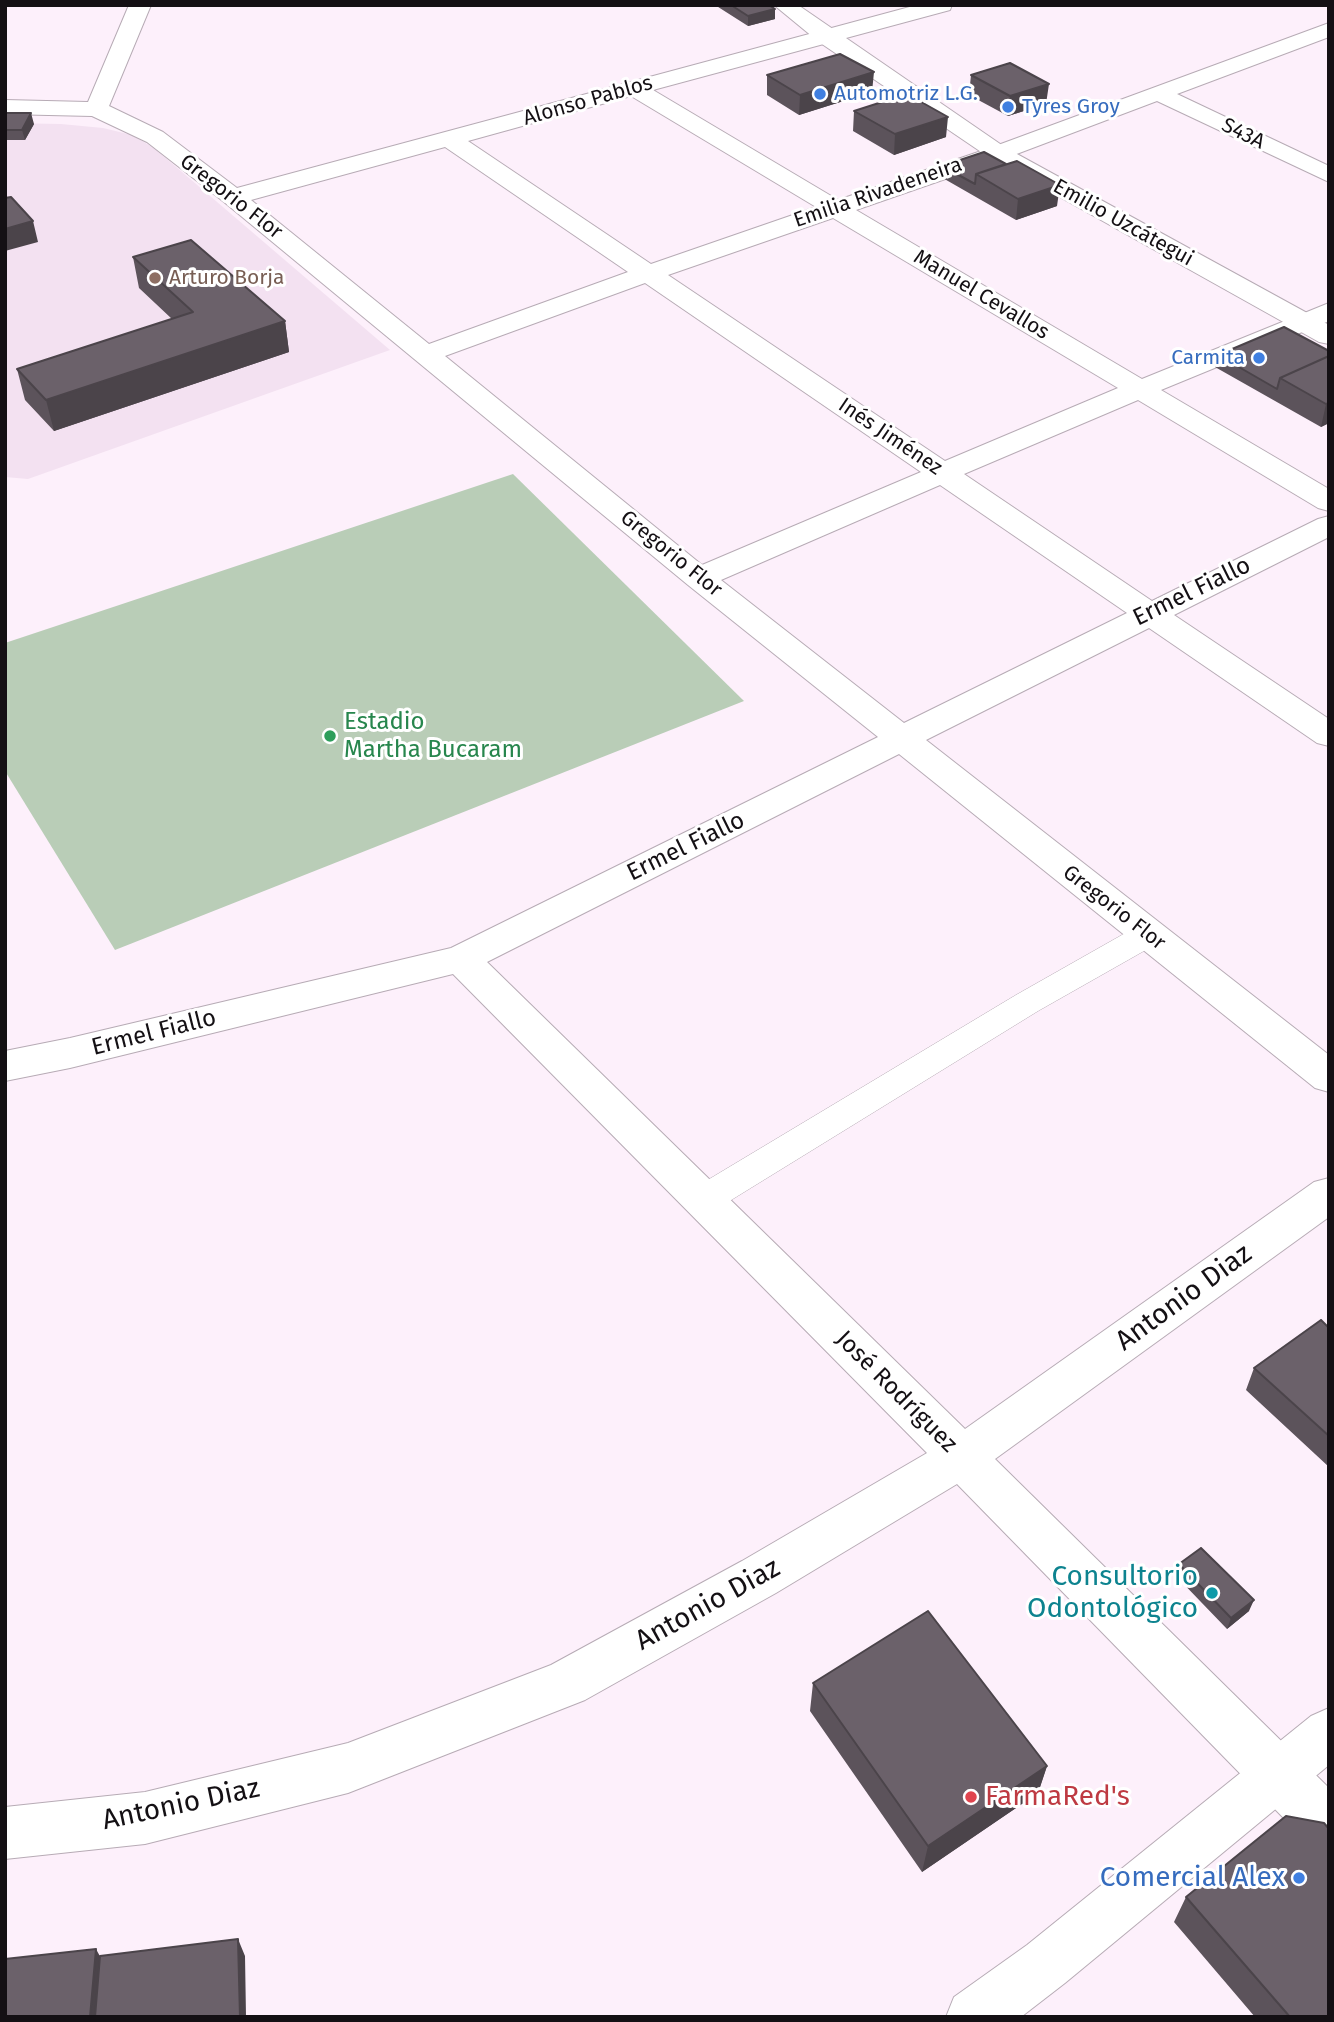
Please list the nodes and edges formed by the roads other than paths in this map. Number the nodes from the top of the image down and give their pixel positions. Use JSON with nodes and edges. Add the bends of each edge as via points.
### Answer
{"nodes":[{"id":1,"x":140,"y":5,"type":"edge"},
{"id":2,"x":784,"y":5,"type":"edge"},
{"id":3,"x":943,"y":5,"type":"edge"},
{"id":4,"x":827,"y":37,"type":"junction"},
{"id":5,"x":1322,"y":37,"type":"edge"},
{"id":6,"x":634,"y":88,"type":"junction"},
{"id":7,"x":1157,"y":93,"type":"junction"},
{"id":8,"x":5,"y":107,"type":"edge"},
{"id":9,"x":96,"y":108,"type":"junction"},
{"id":10,"x":451,"y":140,"type":"junction"},
{"id":11,"x":998,"y":153,"type":"junction"},
{"id":12,"x":1329,"y":175,"type":"edge"},
{"id":13,"x":233,"y":197,"type":"junction"},
{"id":14,"x":834,"y":208,"type":"junction"},
{"id":15,"x":648,"y":273,"type":"junction"},
{"id":16,"x":1316,"y":317,"type":"edge"},
{"id":17,"x":1329,"y":336,"type":"edge"},
{"id":18,"x":426,"y":354,"type":"junction"},
{"id":19,"x":1140,"y":389,"type":"junction"},
{"id":20,"x":942,"y":473,"type":"junction"},
{"id":21,"x":1329,"y":502,"type":"edge"},
{"id":22,"x":1329,"y":525,"type":"edge"},
{"id":23,"x":699,"y":578,"type":"junction"},
{"id":24,"x":1149,"y":613,"type":"junction"},
{"id":25,"x":1329,"y":735,"type":"edge"},
{"id":26,"x":901,"y":740,"type":"junction"},
{"id":27,"x":1147,"y":935,"type":"junction"},
{"id":28,"x":461,"y":959,"type":"junction"},
{"id":29,"x":5,"y":1066,"type":"edge"},
{"id":30,"x":1329,"y":1077,"type":"edge"},
{"id":31,"x":1329,"y":1194,"type":"edge"},
{"id":32,"x":703,"y":1200,"type":"junction"},
{"id":33,"x":962,"y":1457,"type":"junction"},
{"id":34,"x":1329,"y":1733,"type":"edge"},
{"id":35,"x":1280,"y":1774,"type":"junction"},
{"id":36,"x":1329,"y":1826,"type":"edge"},
{"id":37,"x":5,"y":1833,"type":"edge"},
{"id":38,"x":974,"y":2017,"type":"edge"}],
"edges":[{"from":1,"to":9,"type":"street"},
{"from":2,"to":4,"type":"street","name":"Emilio Uzcátegui"},
{"from":3,"to":4,"type":"street","name":"Alonso Pablos"},
{"from":4,"to":6,"type":"street","name":"Alonso Pablos"},
{"from":4,"to":11,"type":"street","name":"Emilio Uzcátegui"},
{"from":5,"to":7,"type":"street","name":"Emilia Rivadeneira"},
{"from":6,"to":10,"type":"street","name":"Alonso Pablos"},
{"from":6,"to":14,"type":"street","name":"Manuel Cevallos"},
{"from":7,"to":11,"type":"street","name":"Emilia Rivadeneira"},
{"from":7,"to":12,"type":"street","name":"S43A"},
{"from":8,"to":9,"type":"street"},
{"from":9,"to":13,"type":"street","name":"Gregorio Flor","via":[[155,138]]},
{"from":10,"to":13,"type":"street","name":"Alonso Pablos"},
{"from":10,"to":15,"type":"street","name":"Inés Jiménez"},
{"from":11,"to":14,"type":"street","name":"Emilia Rivadeneira"},
{"from":11,"to":16,"type":"street","name":"Emilio Uzcátegui"},
{"from":13,"to":18,"type":"street","name":"Gregorio Flor"},
{"from":14,"to":15,"type":"street","name":"Emilia Rivadeneira"},
{"from":14,"to":19,"type":"street","name":"Manuel Cevallos"},
{"from":15,"to":18,"type":"street","name":"Emilia Rivadeneira"},
{"from":15,"to":20,"type":"street","name":"Inés Jiménez"},
{"from":16,"to":17,"type":"street","name":"Emilio Uzcátegui"},
{"from":16,"to":19,"type":"street"},
{"from":18,"to":23,"type":"street","name":"Gregorio Flor"},
{"from":19,"to":20,"type":"street"},
{"from":19,"to":21,"type":"street","name":"Manuel Cevallos"},
{"from":20,"to":23,"type":"street"},
{"from":20,"to":24,"type":"street","name":"Inés Jiménez"},
{"from":22,"to":24,"type":"street","name":"Ermel Fiallo"},
{"from":23,"to":26,"type":"street","name":"Gregorio Flor"},
{"from":24,"to":25,"type":"street","name":"Inés Jiménez"},
{"from":24,"to":26,"type":"street","name":"Ermel Fiallo"},
{"from":26,"to":27,"type":"street","name":"Gregorio Flor"},
{"from":26,"to":28,"type":"street","name":"Ermel Fiallo"},
{"from":27,"to":30,"type":"street","name":"Gregorio Flor"},
{"from":27,"to":32,"type":"lane"},
{"from":28,"to":29,"type":"street","name":"Ermel Fiallo"},
{"from":28,"to":32,"type":"street","name":"José Rodríguez"},
{"from":31,"to":33,"type":"street","name":"Antonio Diaz"},
{"from":32,"to":33,"type":"street","name":"José Rodríguez"},
{"from":33,"to":35,"type":"street","name":"José Rodríguez"},
{"from":33,"to":37,"type":"street","name":"Antonio Diaz","via":[[760,1577],[566,1683],[348,1768],[145,1818]]},
{"from":34,"to":35,"type":"street"},
{"from":35,"to":36,"type":"street","name":"José Rodríguez"},
{"from":35,"to":38,"type":"street"}]}
